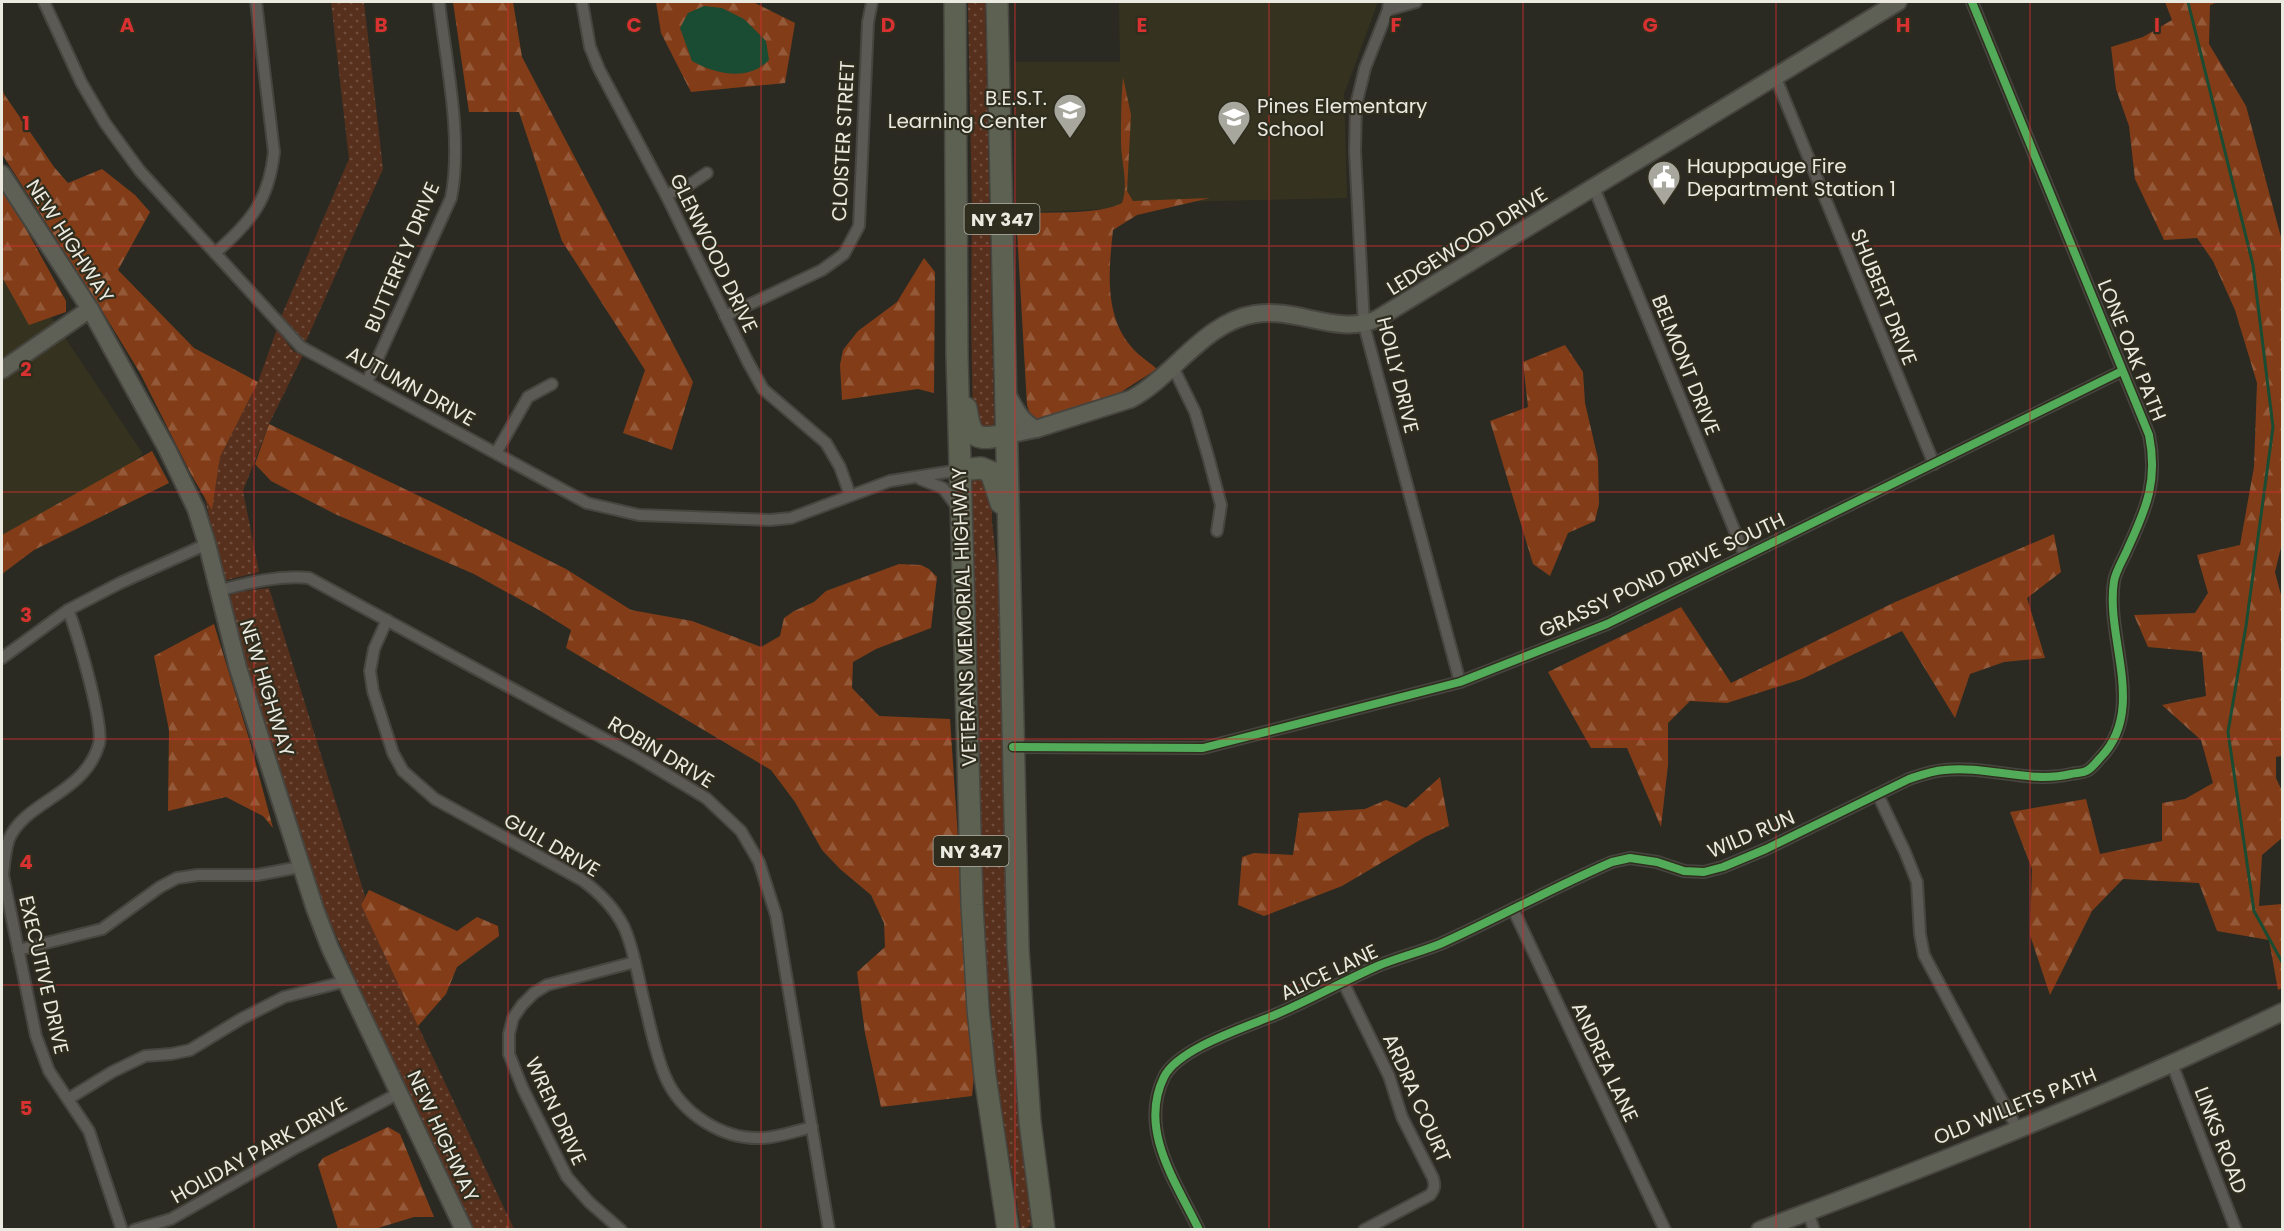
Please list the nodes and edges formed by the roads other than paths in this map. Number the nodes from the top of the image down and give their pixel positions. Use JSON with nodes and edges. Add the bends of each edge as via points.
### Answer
{"nodes":[{"id":1,"x":44,"y":2,"type":"edge"},
{"id":2,"x":256,"y":2,"type":"edge"},
{"id":3,"x":439,"y":2,"type":"edge"},
{"id":4,"x":582,"y":2,"type":"edge"},
{"id":5,"x":872,"y":2,"type":"edge"},
{"id":6,"x":955,"y":2,"type":"edge"},
{"id":7,"x":997,"y":2,"type":"edge"},
{"id":8,"x":1416,"y":2,"type":"edge"},
{"id":9,"x":1898,"y":2,"type":"edge"},
{"id":10,"x":1972,"y":2,"type":"edge"},
{"id":11,"x":1388,"y":6,"type":"edge"},
{"id":12,"x":1774,"y":76,"type":"junction"},
{"id":13,"x":706,"y":173,"type":"dead end"},
{"id":14,"x":2,"y":174,"type":"edge"},
{"id":15,"x":1594,"y":188,"type":"junction"},
{"id":16,"x":666,"y":195,"type":"junction"},
{"id":17,"x":215,"y":253,"type":"junction"},
{"id":18,"x":90,"y":309,"type":"junction"},
{"id":19,"x":725,"y":316,"type":"junction"},
{"id":20,"x":1364,"y":325,"type":"junction"},
{"id":21,"x":957,"y":355,"type":"junction"},
{"id":22,"x":1173,"y":367,"type":"junction"},
{"id":23,"x":2,"y":370,"type":"edge"},
{"id":24,"x":2122,"y":371,"type":"junction"},
{"id":25,"x":367,"y":382,"type":"junction"},
{"id":26,"x":552,"y":384,"type":"dead end"},
{"id":27,"x":1006,"y":392,"type":"junction"},
{"id":28,"x":1036,"y":429,"type":"junction"},
{"id":29,"x":1007,"y":435,"type":"junction"},
{"id":30,"x":496,"y":453,"type":"junction"},
{"id":31,"x":1934,"y":464,"type":"junction"},
{"id":32,"x":960,"y":470,"type":"junction"},
{"id":33,"x":917,"y":478,"type":"junction"},
{"id":34,"x":850,"y":495,"type":"junction"},
{"id":35,"x":960,"y":512,"type":"junction"},
{"id":36,"x":1217,"y":531,"type":"dead end"},
{"id":37,"x":1009,"y":536,"type":"junction"},
{"id":38,"x":207,"y":544,"type":"junction"},
{"id":39,"x":1745,"y":556,"type":"junction"},
{"id":40,"x":217,"y":591,"type":"junction"},
{"id":41,"x":68,"y":610,"type":"junction"},
{"id":42,"x":387,"y":620,"type":"junction"},
{"id":43,"x":2,"y":658,"type":"edge"},
{"id":44,"x":1460,"y":682,"type":"junction"},
{"id":45,"x":1013,"y":747,"type":"junction"},
{"id":46,"x":1967,"y":770,"type":"joint"},
{"id":47,"x":1878,"y":795,"type":"junction"},
{"id":48,"x":300,"y":867,"type":"junction"},
{"id":49,"x":4,"y":896,"type":"edge"},
{"id":50,"x":1513,"y":909,"type":"junction"},
{"id":51,"x":18,"y":950,"type":"junction"},
{"id":52,"x":635,"y":962,"type":"junction"},
{"id":53,"x":347,"y":981,"type":"junction"},
{"id":54,"x":1343,"y":982,"type":"junction"},
{"id":55,"x":2283,"y":1012,"type":"edge"},
{"id":56,"x":2172,"y":1064,"type":"junction"},
{"id":57,"x":399,"y":1093,"type":"junction"},
{"id":58,"x":68,"y":1100,"type":"junction"},
{"id":59,"x":812,"y":1127,"type":"junction"},
{"id":60,"x":2018,"y":1130,"type":"junction"},
{"id":61,"x":1808,"y":1212,"type":"junction"},
{"id":62,"x":122,"y":1230,"type":"edge"},
{"id":63,"x":134,"y":1230,"type":"edge"},
{"id":64,"x":464,"y":1230,"type":"edge"},
{"id":65,"x":621,"y":1230,"type":"edge"},
{"id":66,"x":830,"y":1230,"type":"edge"},
{"id":67,"x":1008,"y":1230,"type":"edge"},
{"id":68,"x":1044,"y":1230,"type":"edge"},
{"id":69,"x":1199,"y":1230,"type":"edge"},
{"id":70,"x":1364,"y":1230,"type":"edge"},
{"id":71,"x":1665,"y":1230,"type":"edge"},
{"id":72,"x":1761,"y":1230,"type":"edge"},
{"id":73,"x":1814,"y":1230,"type":"edge"},
{"id":74,"x":2236,"y":1230,"type":"edge"}],
"edges":[{"from":1,"to":17,"type":"street","name":"AUTUMN DRIVE","via":[[105,123],[140,171]]},
{"from":2,"to":17,"type":"street","via":[[274,152],[272,172],[256,212]]},
{"from":3,"to":25,"type":"street","name":"BUTTERFLY DRIVE","via":[[456,146],[455,178],[451,198]]},
{"from":4,"to":16,"type":"street","name":"GLENWOOD DRIVE","via":[[590,47],[599,69]]},
{"from":5,"to":19,"type":"street","name":"CLOISTER STREET","via":[[859,226],[844,254],[822,270]]},
{"from":6,"to":21,"type":"highway","name":"VETERANS MEMORIAL HIGHWAY","number":"NY 347"},
{"from":7,"to":27,"type":"highway","number":"NY 347"},
{"from":8,"to":11,"type":"street"},
{"from":9,"to":12,"type":"street","name":"LEDGEWOOD DRIVE"},
{"from":10,"to":24,"type":"street","name":"LONE OAK PATH"},
{"from":11,"to":20,"type":"street","name":"HOLLY DRIVE","via":[[1356,105],[1355,161]]},
{"from":12,"to":15,"type":"street","name":"LEDGEWOOD DRIVE"},
{"from":12,"to":31,"type":"street","name":"SHUBERT DRIVE"},
{"from":13,"to":16,"type":"street"},
{"from":14,"to":18,"type":"street","name":"NEW HIGHWAY"},
{"from":15,"to":20,"type":"street","name":"LEDGEWOOD DRIVE","via":[[1394,311]]},
{"from":15,"to":39,"type":"street","name":"BELMONT DRIVE"},
{"from":16,"to":19,"type":"street","name":"GLENWOOD DRIVE"},
{"from":17,"to":25,"type":"street","name":"AUTUMN DRIVE","via":[[301,347]]},
{"from":18,"to":23,"type":"street"},
{"from":18,"to":38,"type":"street","name":"NEW HIGHWAY","via":[[184,482]]},
{"from":19,"to":34,"type":"street","name":"GLENWOOD DRIVE","via":[[763,389],[826,443],[840,466]]},
{"from":20,"to":22,"type":"street","name":"LEDGEWOOD DRIVE","via":[[1256,314],[1235,319],[1214,332]]},
{"from":20,"to":44,"type":"street","name":"HOLLY DRIVE"},
{"from":21,"to":29,"type":"highway","via":[[970,429],[979,438]]},
{"from":21,"to":32,"type":"highway","name":"VETERANS MEMORIAL HIGHWAY","number":"NY 347"},
{"from":22,"to":28,"type":"street","name":"LEDGEWOOD DRIVE","via":[[1131,399]]},
{"from":22,"to":36,"type":"street","via":[[1195,412],[1211,466],[1221,505]]},
{"from":24,"to":31,"type":"street","name":"GRASSY POND DRIVE SOUTH"},
{"from":24,"to":46,"type":"street","name":"LONE OAK PATH","via":[[2149,435],[2154,458],[2145,507],[2115,578],[2112,602],[2123,711],[2117,733],[2106,752],[2088,770],[2054,778]]},
{"from":25,"to":30,"type":"street","name":"AUTUMN DRIVE"},
{"from":26,"to":30,"type":"street","via":[[528,397]]},
{"from":27,"to":28,"type":"street","via":[[1021,418]]},
{"from":27,"to":29,"type":"highway","number":"NY 347"},
{"from":28,"to":29,"type":"street","name":"LEDGEWOOD DRIVE"},
{"from":29,"to":37,"type":"highway","number":"NY 347"},
{"from":30,"to":34,"type":"street","name":"AUTUMN DRIVE","via":[[587,503],[639,515],[770,520],[791,518]]},
{"from":31,"to":39,"type":"street","name":"GRASSY POND DRIVE SOUTH"},
{"from":32,"to":33,"type":"street","name":"AUTUMN DRIVE"},
{"from":32,"to":35,"type":"highway","name":"VETERANS MEMORIAL HIGHWAY","number":"NY 347"},
{"from":32,"to":37,"type":"highway","via":[[981,468],[991,472]]},
{"from":33,"to":34,"type":"street","name":"AUTUMN DRIVE","via":[[890,481]]},
{"from":33,"to":35,"type":"street","via":[[943,488]]},
{"from":35,"to":67,"type":"highway","name":"VETERANS MEMORIAL HIGHWAY","number":"NY 347","via":[[977,986],[989,1112]]},
{"from":37,"to":45,"type":"highway","number":"NY 347"},
{"from":38,"to":40,"type":"street","name":"NEW HIGHWAY"},
{"from":38,"to":41,"type":"street"},
{"from":39,"to":44,"type":"street","name":"GRASSY POND DRIVE SOUTH","via":[[1607,624]]},
{"from":40,"to":42,"type":"street","name":"ROBIN DRIVE","via":[[272,578],[309,578]]},
{"from":40,"to":48,"type":"street","name":"NEW HIGHWAY"},
{"from":41,"to":43,"type":"street"},
{"from":41,"to":49,"type":"street","name":"EXECUTIVE DRIVE","via":[[100,728],[99,743],[90,765],[74,783],[21,822],[10,838],[4,856]]},
{"from":42,"to":52,"type":"street","name":"GULL DRIVE","via":[[374,649],[370,671],[393,753],[403,771],[435,799],[600,893],[625,929]]},
{"from":42,"to":59,"type":"street","name":"ROBIN DRIVE","via":[[636,756],[706,798],[741,831],[759,862],[776,915]]},
{"from":44,"to":45,"type":"street","name":"GRASSY POND DRIVE SOUTH","via":[[1203,748]]},
{"from":45,"to":68,"type":"highway","number":"NY 347","via":[[1021,1006]]},
{"from":46,"to":47,"type":"street","name":"WILD RUN","via":[[1926,773]]},
{"from":47,"to":50,"type":"street","name":"WILD RUN","via":[[1723,867],[1704,872],[1684,871],[1630,858],[1590,871]]},
{"from":47,"to":60,"type":"street","via":[[1917,882],[1924,955]]},
{"from":48,"to":51,"type":"street","via":[[257,875],[198,874],[177,878],[102,929]]},
{"from":48,"to":53,"type":"street","name":"NEW HIGHWAY","via":[[330,948]]},
{"from":49,"to":51,"type":"street","name":"EXECUTIVE DRIVE"},
{"from":50,"to":54,"type":"street","name":"ALICE LANE"},
{"from":50,"to":71,"type":"street","name":"ANDREA LANE"},
{"from":51,"to":58,"type":"street","name":"EXECUTIVE DRIVE","via":[[36,1036],[49,1071]]},
{"from":52,"to":59,"type":"street","name":"GULL DRIVE","via":[[665,1076],[674,1094],[689,1110],[722,1131],[743,1136],[778,1136]]},
{"from":52,"to":65,"type":"street","name":"WREN DRIVE","via":[[547,985],[522,1005],[509,1034],[509,1054],[523,1089],[567,1177]]},
{"from":53,"to":57,"type":"street","name":"NEW HIGHWAY"},
{"from":53,"to":58,"type":"street","via":[[284,998],[190,1050],[145,1056]]},
{"from":54,"to":69,"type":"street","name":"ALICE LANE","via":[[1277,1014],[1221,1035],[1183,1058],[1165,1075],[1154,1112],[1154,1128]]},
{"from":54,"to":70,"type":"street","name":"ARDRA COURT","via":[[1435,1184],[1430,1195]]},
{"from":55,"to":56,"type":"street","name":"OLD WILLETS PATH"},
{"from":56,"to":60,"type":"street","name":"OLD WILLETS PATH"},
{"from":56,"to":74,"type":"street","name":"LINKS ROAD"},
{"from":57,"to":63,"type":"street","name":"HOLIDAY PARK DRIVE","via":[[171,1219]]},
{"from":57,"to":64,"type":"street","name":"NEW HIGHWAY"},
{"from":58,"to":62,"type":"street","name":"EXECUTIVE DRIVE","via":[[88,1131]]},
{"from":59,"to":66,"type":"street","name":"ROBIN DRIVE"},
{"from":60,"to":61,"type":"street","name":"OLD WILLETS PATH"},
{"from":61,"to":72,"type":"street","name":"OLD WILLETS PATH"},
{"from":61,"to":73,"type":"street"}]}
